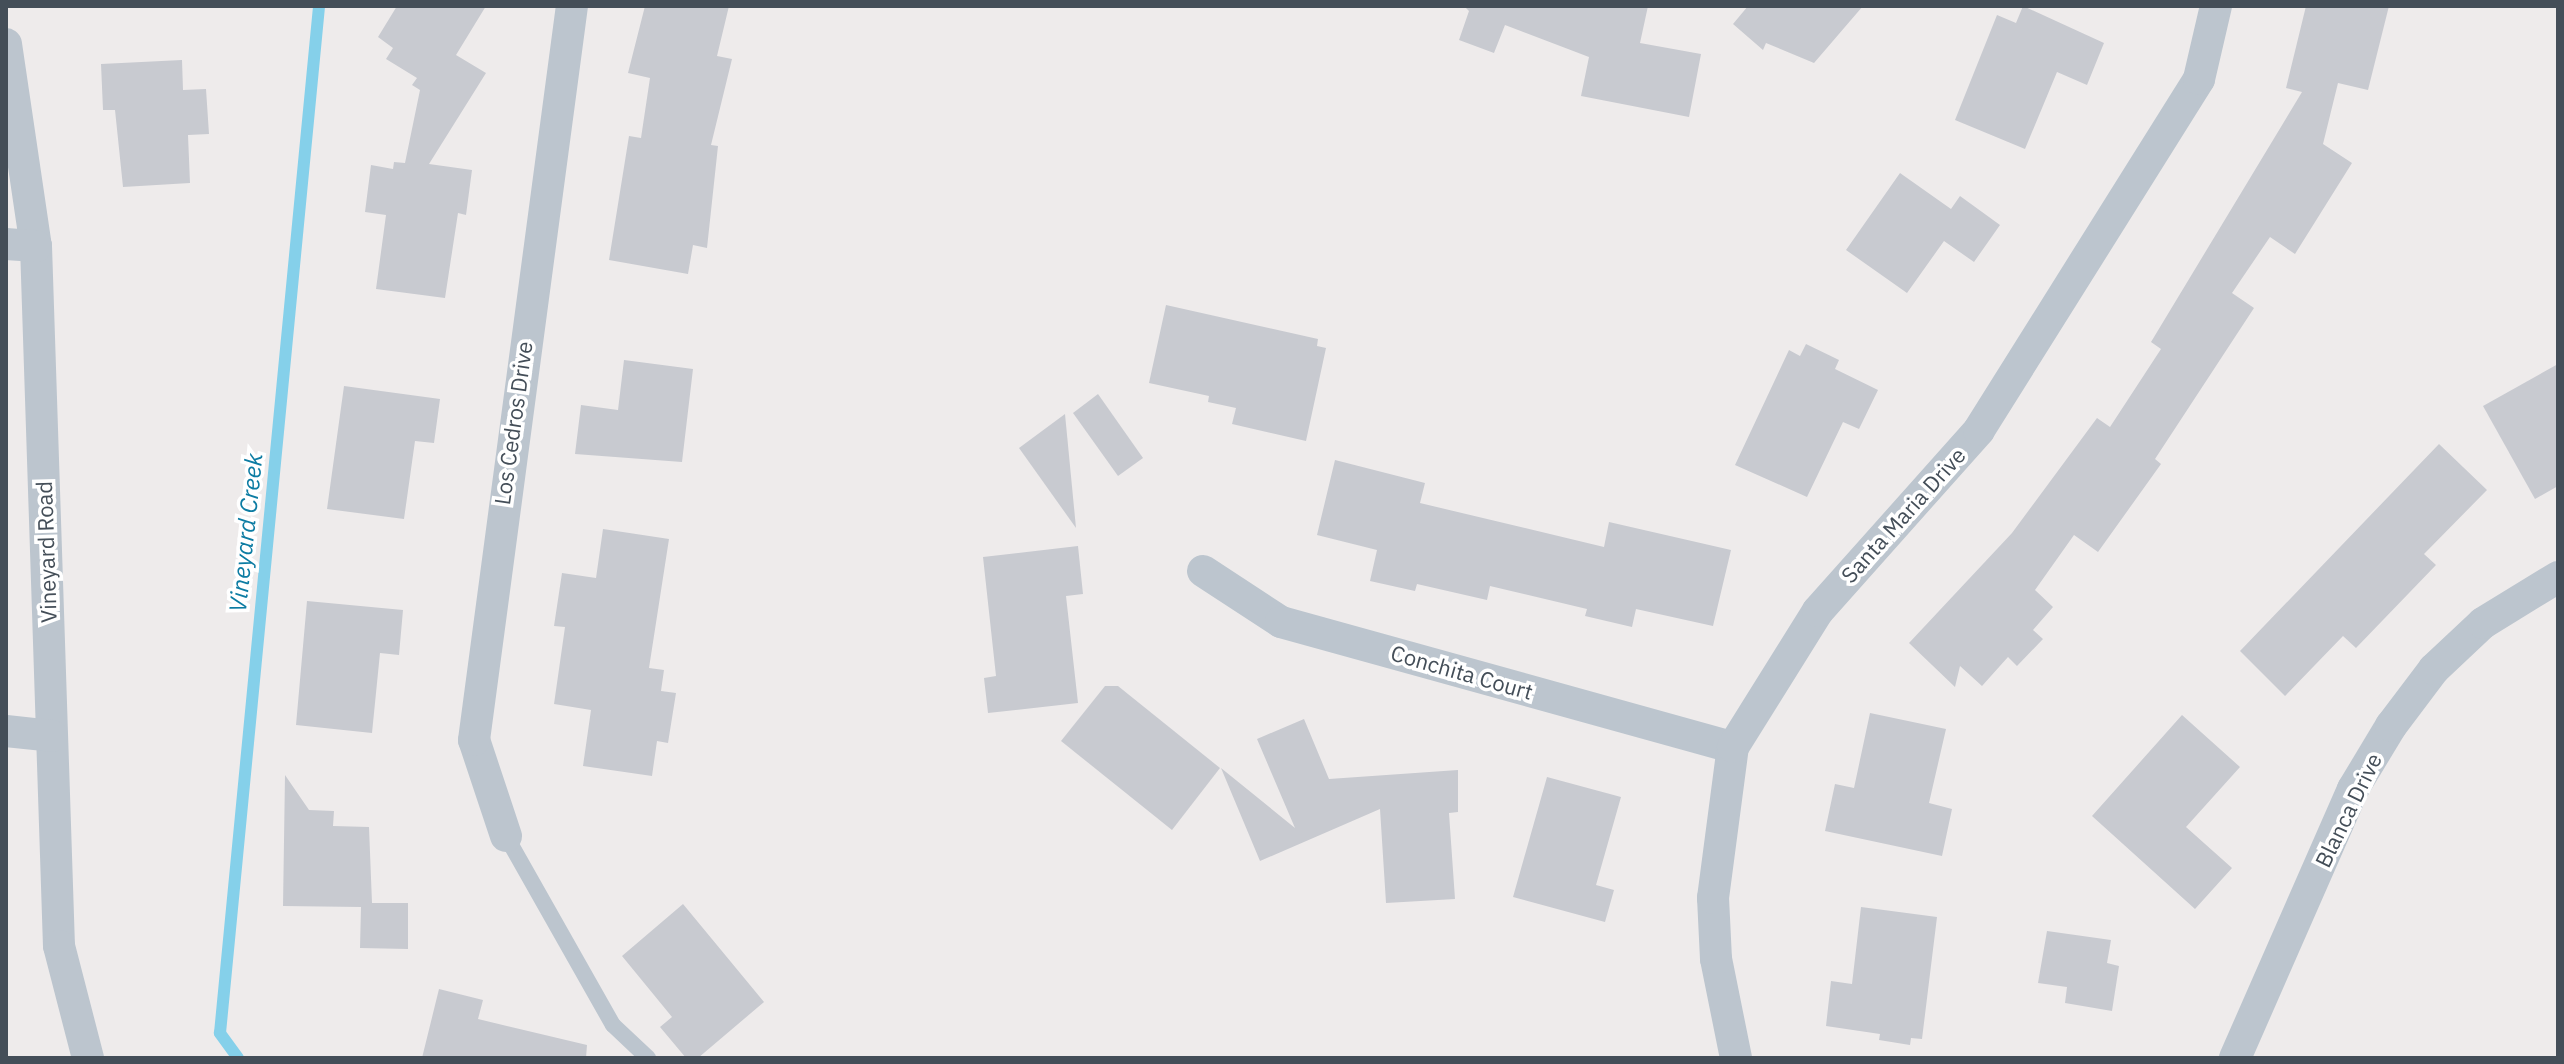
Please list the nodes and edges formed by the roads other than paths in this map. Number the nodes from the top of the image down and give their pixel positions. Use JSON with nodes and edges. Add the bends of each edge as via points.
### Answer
{"nodes":[{"id":1,"x":572,"y":6,"type":"edge"},
{"id":2,"x":2216,"y":6,"type":"edge"},
{"id":3,"x":6,"y":44,"type":"edge"},
{"id":4,"x":21,"y":245,"type":"edge"},
{"id":5,"x":1203,"y":571,"type":"dead end"},
{"id":6,"x":2558,"y":577,"type":"edge"},
{"id":7,"x":6,"y":731,"type":"edge"},
{"id":8,"x":52,"y":736,"type":"junction"},
{"id":9,"x":1733,"y":747,"type":"junction"},
{"id":10,"x":506,"y":836,"type":"joint"},
{"id":11,"x":88,"y":1058,"type":"edge"},
{"id":12,"x":648,"y":1058,"type":"edge"},
{"id":13,"x":1736,"y":1058,"type":"edge"},
{"id":14,"x":2235,"y":1058,"type":"edge"}],
"edges":[{"from":1,"to":10,"type":"street","name":"Los Cedros Drive","via":[[474,740]]},
{"from":2,"to":9,"type":"street","name":"Santa Maria Drive","via":[[2199,79],[1979,430],[1818,611]]},
{"from":3,"to":4,"type":"street","name":"Vineyard Road"},
{"from":4,"to":8,"type":"street","name":"Vineyard Road"},
{"from":5,"to":9,"type":"street","name":"Conchita Court","via":[[1281,622]]},
{"from":6,"to":14,"type":"street","name":"Blanca Drive","via":[[2483,623],[2434,669],[2391,726],[2353,789]]},
{"from":7,"to":8,"type":"street"},
{"from":8,"to":11,"type":"street","name":"Vineyard Road","via":[[59,946]]},
{"from":9,"to":13,"type":"street","name":"Santa Maria Drive","via":[[1713,898],[1716,959]]},
{"from":10,"to":12,"type":"lane","via":[[613,1025]]}]}
